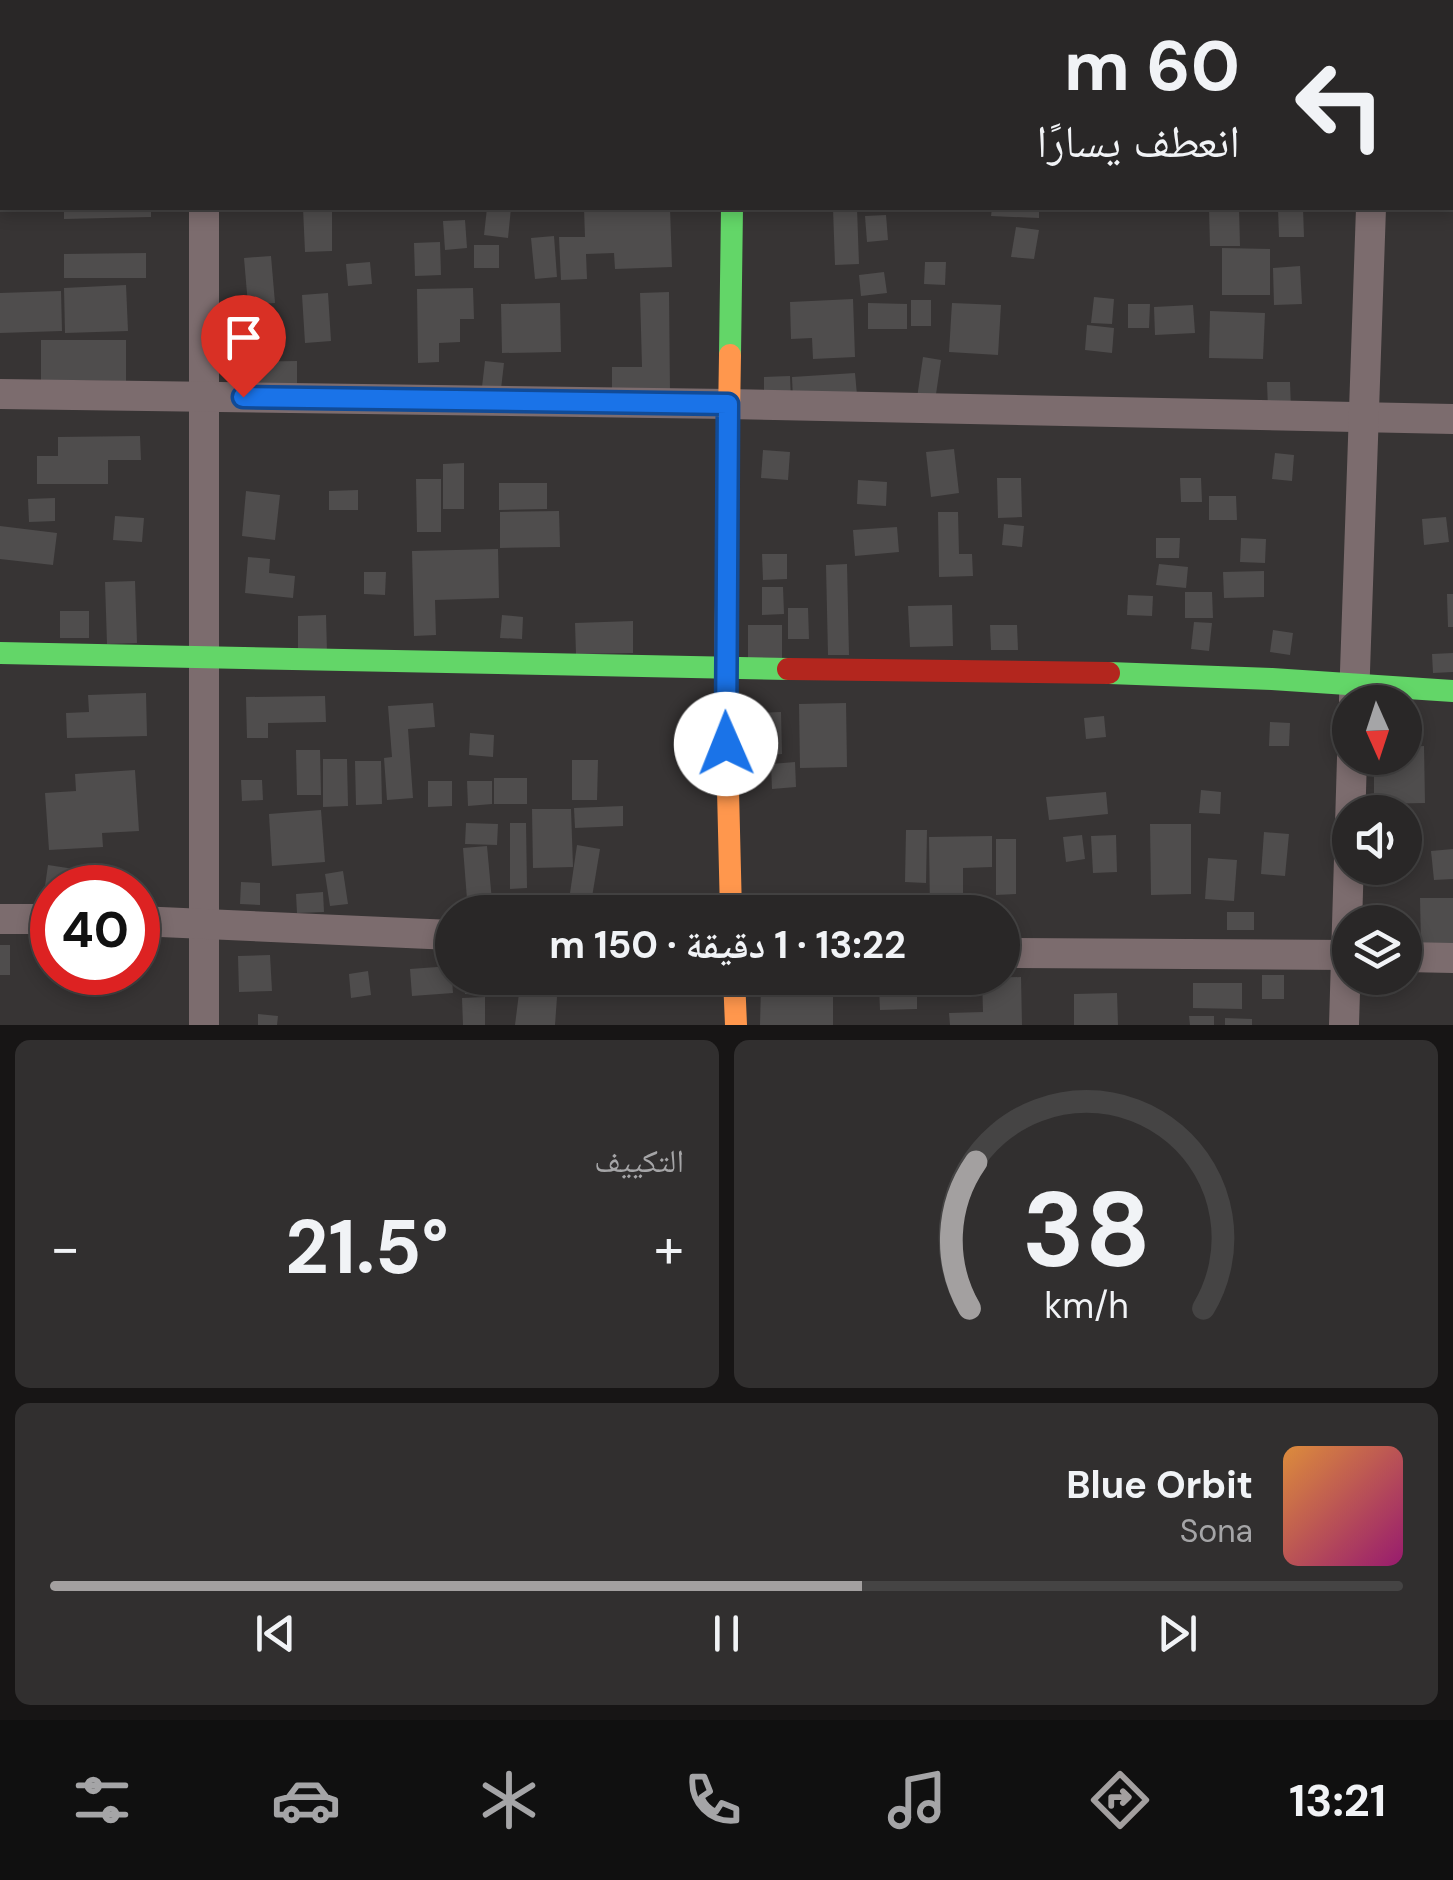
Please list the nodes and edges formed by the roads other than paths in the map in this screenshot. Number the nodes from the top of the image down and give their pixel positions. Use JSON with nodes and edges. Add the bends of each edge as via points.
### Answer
{"nodes":[{"id":1,"x":204,"y":210,"type":"edge"},
{"id":2,"x":732,"y":210,"type":"edge"},
{"id":3,"x":1371,"y":210,"type":"edge"},
{"id":4,"x":0,"y":394,"type":"edge"},
{"id":5,"x":206,"y":397,"type":"junction"},
{"id":6,"x":728,"y":404,"type":"junction"},
{"id":7,"x":1366,"y":418,"type":"junction"},
{"id":8,"x":1453,"y":420,"type":"edge"},
{"id":9,"x":0,"y":654,"type":"edge"},
{"id":10,"x":205,"y":656,"type":"junction"},
{"id":11,"x":724,"y":668,"type":"junction"},
{"id":12,"x":1355,"y":685,"type":"edge"},
{"id":13,"x":1332,"y":691,"type":"edge"},
{"id":14,"x":1453,"y":691,"type":"edge"},
{"id":15,"x":1422,"y":692,"type":"edge"},
{"id":16,"x":1352,"y":775,"type":"edge"},
{"id":17,"x":731,"y":895,"type":"edge"},
{"id":18,"x":1348,"y":905,"type":"edge"},
{"id":19,"x":0,"y":919,"type":"edge"},
{"id":20,"x":30,"y":919,"type":"edge"},
{"id":21,"x":160,"y":921,"type":"edge"},
{"id":22,"x":205,"y":922,"type":"junction"},
{"id":23,"x":435,"y":934,"type":"edge"},
{"id":24,"x":1020,"y":953,"type":"edge"},
{"id":25,"x":1332,"y":955,"type":"edge"},
{"id":26,"x":1422,"y":957,"type":"edge"},
{"id":27,"x":1453,"y":958,"type":"edge"},
{"id":28,"x":735,"y":995,"type":"edge"},
{"id":29,"x":1345,"y":995,"type":"edge"},
{"id":30,"x":204,"y":1025,"type":"edge"},
{"id":31,"x":736,"y":1025,"type":"edge"},
{"id":32,"x":1344,"y":1025,"type":"edge"}],
"edges":[{"from":1,"to":5,"type":"street"},
{"from":2,"to":6,"type":"street"},
{"from":3,"to":7,"type":"street"},
{"from":4,"to":5,"type":"street"},
{"from":5,"to":6,"type":"street"},
{"from":5,"to":10,"type":"street"},
{"from":6,"to":7,"type":"street"},
{"from":6,"to":11,"type":"street"},
{"from":7,"to":8,"type":"street"},
{"from":7,"to":12,"type":"street"},
{"from":9,"to":10,"type":"street"},
{"from":10,"to":11,"type":"street"},
{"from":10,"to":22,"type":"street"},
{"from":11,"to":13,"type":"street","via":[[1018,670]]},
{"from":11,"to":17,"type":"street"},
{"from":14,"to":15,"type":"street"},
{"from":16,"to":18,"type":"street"},
{"from":19,"to":20,"type":"street"},
{"from":21,"to":22,"type":"street"},
{"from":22,"to":23,"type":"street"},
{"from":22,"to":30,"type":"street"},
{"from":24,"to":25,"type":"street"},
{"from":26,"to":27,"type":"street"},
{"from":28,"to":31,"type":"street"},
{"from":29,"to":32,"type":"street"}]}
